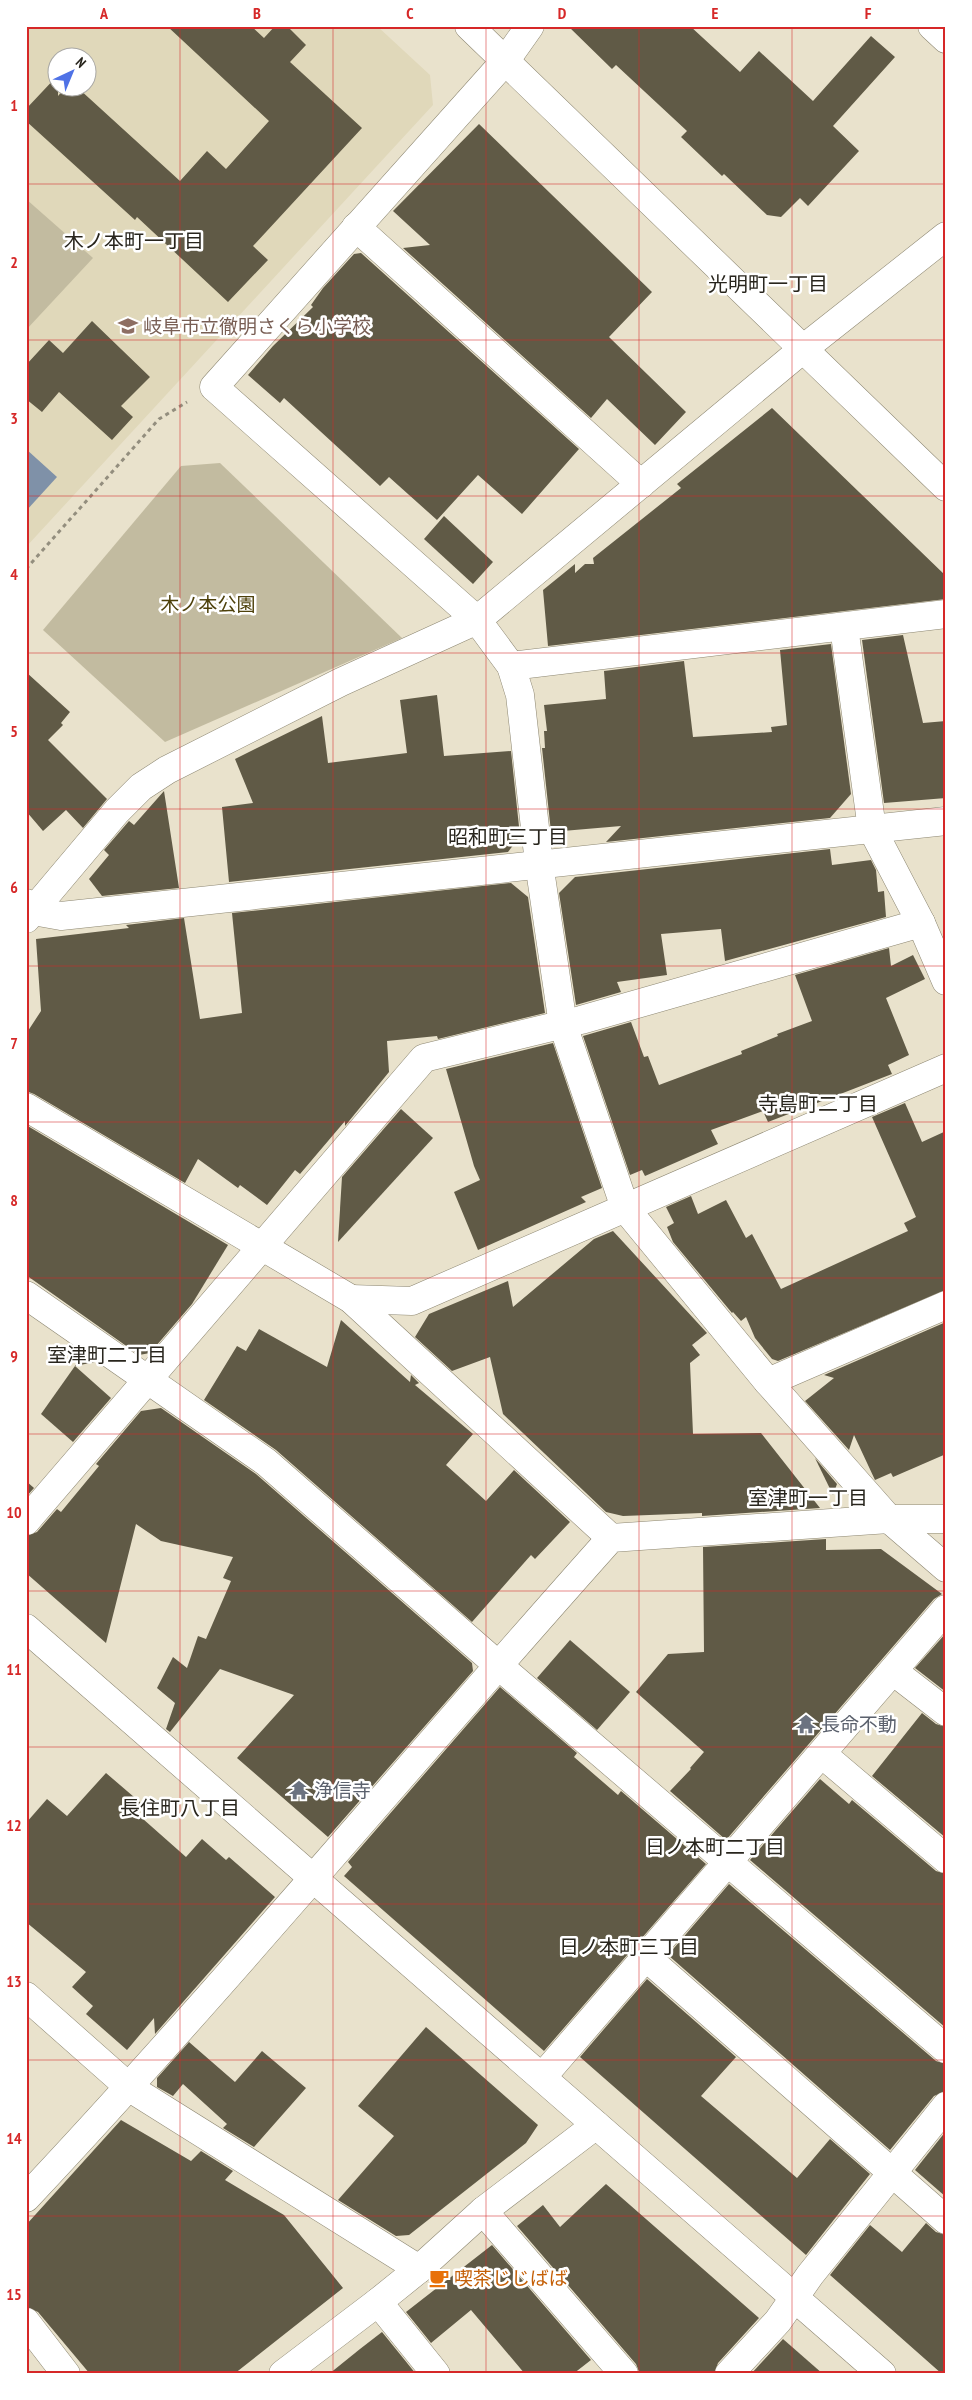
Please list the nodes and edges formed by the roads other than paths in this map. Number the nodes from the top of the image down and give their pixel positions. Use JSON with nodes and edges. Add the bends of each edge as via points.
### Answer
{"nodes":[{"id":1,"x":469,"y":26,"type":"edge"},
{"id":2,"x":530,"y":26,"type":"edge"},
{"id":3,"x":932,"y":26,"type":"edge"},
{"id":4,"x":946,"y":39,"type":"edge"},
{"id":5,"x":506,"y":60,"type":"junction"},
{"id":6,"x":356,"y":227,"type":"junction"},
{"id":7,"x":946,"y":236,"type":"edge"},
{"id":8,"x":803,"y":350,"type":"junction"},
{"id":9,"x":641,"y":484,"type":"junction"},
{"id":10,"x":946,"y":487,"type":"edge"},
{"id":11,"x":946,"y":614,"type":"edge"},
{"id":12,"x":477,"y":620,"type":"junction"},
{"id":13,"x":844,"y":627,"type":"junction"},
{"id":14,"x":511,"y":666,"type":"junction"},
{"id":15,"x":946,"y":821,"type":"edge"},
{"id":16,"x":872,"y":829,"type":"junction"},
{"id":17,"x":539,"y":863,"type":"junction"},
{"id":18,"x":29,"y":911,"type":"edge"},
{"id":19,"x":921,"y":924,"type":"junction"},
{"id":20,"x":946,"y":981,"type":"edge"},
{"id":21,"x":563,"y":1025,"type":"junction"},
{"id":22,"x":946,"y":1068,"type":"edge"},
{"id":23,"x":26,"y":1107,"type":"edge"},
{"id":24,"x":625,"y":1208,"type":"junction"},
{"id":25,"x":264,"y":1247,"type":"junction"},
{"id":26,"x":26,"y":1295,"type":"edge"},
{"id":27,"x":352,"y":1299,"type":"junction"},
{"id":28,"x":946,"y":1305,"type":"edge"},
{"id":29,"x":149,"y":1380,"type":"junction"},
{"id":30,"x":768,"y":1382,"type":"junction"},
{"id":31,"x":889,"y":1519,"type":"junction"},
{"id":32,"x":946,"y":1519,"type":"edge"},
{"id":33,"x":26,"y":1522,"type":"edge"},
{"id":34,"x":611,"y":1538,"type":"junction"},
{"id":35,"x":946,"y":1568,"type":"edge"},
{"id":36,"x":946,"y":1609,"type":"edge"},
{"id":37,"x":26,"y":1628,"type":"edge"},
{"id":38,"x":498,"y":1665,"type":"junction"},
{"id":39,"x":893,"y":1671,"type":"junction"},
{"id":40,"x":946,"y":1712,"type":"edge"},
{"id":41,"x":822,"y":1754,"type":"junction"},
{"id":42,"x":946,"y":1859,"type":"edge"},
{"id":43,"x":729,"y":1863,"type":"junction"},
{"id":44,"x":313,"y":1877,"type":"junction"},
{"id":45,"x":646,"y":1957,"type":"junction"},
{"id":46,"x":26,"y":1996,"type":"edge"},
{"id":47,"x":946,"y":2049,"type":"edge"},
{"id":48,"x":543,"y":2076,"type":"junction"},
{"id":49,"x":130,"y":2088,"type":"junction"},
{"id":50,"x":946,"y":2106,"type":"edge"},
{"id":51,"x":596,"y":2125,"type":"junction"},
{"id":52,"x":892,"y":2173,"type":"junction"},
{"id":53,"x":26,"y":2198,"type":"edge"},
{"id":54,"x":483,"y":2211,"type":"junction"},
{"id":55,"x":946,"y":2220,"type":"edge"},
{"id":56,"x":419,"y":2269,"type":"junction"},
{"id":57,"x":794,"y":2297,"type":"junction"},
{"id":58,"x":378,"y":2302,"type":"junction"},
{"id":59,"x":26,"y":2322,"type":"edge"},
{"id":60,"x":66,"y":2374,"type":"edge"},
{"id":61,"x":283,"y":2374,"type":"edge"},
{"id":62,"x":436,"y":2374,"type":"edge"},
{"id":63,"x":624,"y":2374,"type":"edge"},
{"id":64,"x":730,"y":2374,"type":"edge"},
{"id":65,"x":882,"y":2374,"type":"edge"}],
"edges":[{"from":1,"to":5,"type":"street"},
{"from":2,"to":5,"type":"street"},
{"from":3,"to":4,"type":"street"},
{"from":5,"to":6,"type":"street"},
{"from":5,"to":8,"type":"street"},
{"from":6,"to":9,"type":"street"},
{"from":6,"to":12,"type":"street","via":[[214,387]]},
{"from":7,"to":8,"type":"street"},
{"from":8,"to":9,"type":"street"},
{"from":8,"to":10,"type":"street"},
{"from":9,"to":12,"type":"street"},
{"from":11,"to":13,"type":"street"},
{"from":12,"to":14,"type":"street"},
{"from":12,"to":18,"type":"street","via":[[341,682],[167,770],[141,787],[117,811]]},
{"from":13,"to":14,"type":"street"},
{"from":13,"to":16,"type":"street"},
{"from":14,"to":17,"type":"street","via":[[520,695]]},
{"from":15,"to":16,"type":"street"},
{"from":16,"to":17,"type":"street"},
{"from":16,"to":19,"type":"street"},
{"from":17,"to":18,"type":"street","via":[[61,916]]},
{"from":17,"to":21,"type":"street"},
{"from":19,"to":20,"type":"street"},
{"from":19,"to":21,"type":"street"},
{"from":21,"to":24,"type":"street"},
{"from":21,"to":25,"type":"street","via":[[424,1058]]},
{"from":22,"to":24,"type":"street"},
{"from":23,"to":25,"type":"street"},
{"from":24,"to":27,"type":"street","via":[[412,1301]]},
{"from":24,"to":30,"type":"street"},
{"from":25,"to":27,"type":"street"},
{"from":25,"to":29,"type":"street"},
{"from":26,"to":29,"type":"street"},
{"from":27,"to":34,"type":"street"},
{"from":28,"to":30,"type":"street"},
{"from":29,"to":33,"type":"street"},
{"from":29,"to":38,"type":"street","via":[[266,1462]]},
{"from":30,"to":31,"type":"street"},
{"from":31,"to":32,"type":"street"},
{"from":31,"to":34,"type":"street"},
{"from":31,"to":35,"type":"street"},
{"from":34,"to":38,"type":"street"},
{"from":36,"to":39,"type":"street"},
{"from":37,"to":44,"type":"street"},
{"from":38,"to":43,"type":"street"},
{"from":38,"to":44,"type":"street"},
{"from":39,"to":40,"type":"street"},
{"from":39,"to":41,"type":"street"},
{"from":41,"to":42,"type":"street"},
{"from":41,"to":43,"type":"street"},
{"from":43,"to":45,"type":"street"},
{"from":43,"to":47,"type":"street"},
{"from":44,"to":48,"type":"street"},
{"from":44,"to":49,"type":"street"},
{"from":45,"to":48,"type":"street"},
{"from":45,"to":52,"type":"street"},
{"from":46,"to":49,"type":"street"},
{"from":48,"to":51,"type":"street"},
{"from":49,"to":53,"type":"street"},
{"from":49,"to":56,"type":"street"},
{"from":50,"to":52,"type":"street"},
{"from":51,"to":54,"type":"street"},
{"from":51,"to":57,"type":"street"},
{"from":52,"to":55,"type":"street"},
{"from":52,"to":57,"type":"street"},
{"from":54,"to":56,"type":"street"},
{"from":54,"to":63,"type":"street"},
{"from":56,"to":58,"type":"street"},
{"from":57,"to":64,"type":"street","via":[[778,2321]]},
{"from":57,"to":65,"type":"street"},
{"from":58,"to":61,"type":"street"},
{"from":58,"to":62,"type":"street"},
{"from":59,"to":60,"type":"street"}]}
